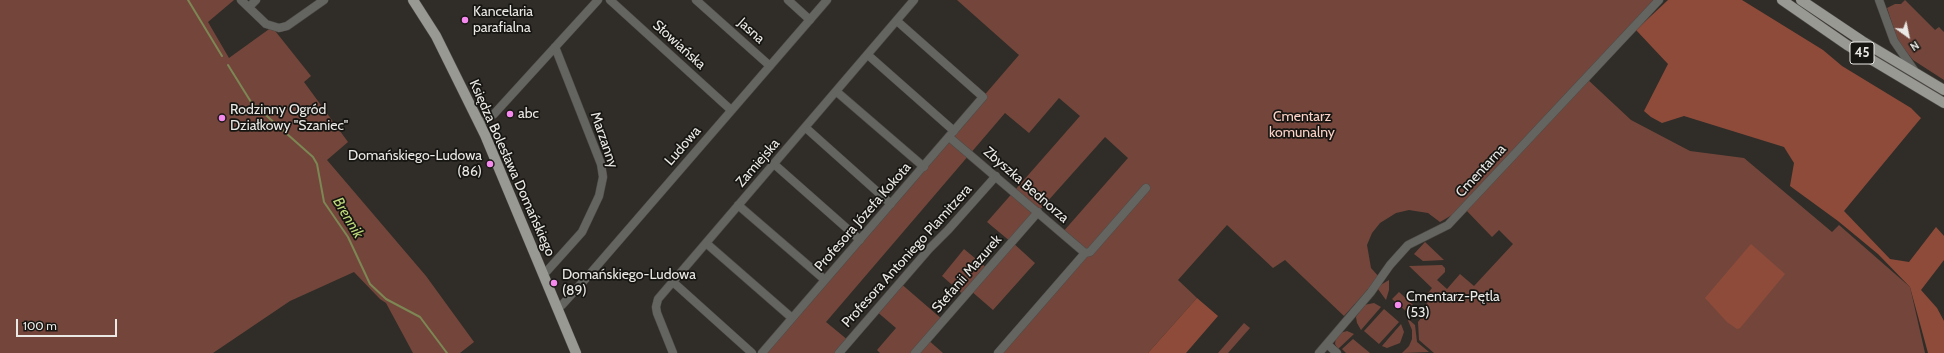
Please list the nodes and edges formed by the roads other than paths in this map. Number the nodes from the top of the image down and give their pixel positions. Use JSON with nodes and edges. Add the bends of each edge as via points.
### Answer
{"nodes":[{"id":1,"x":241,"y":0,"type":"edge"},
{"id":2,"x":256,"y":0,"type":"edge"},
{"id":3,"x":324,"y":0,"type":"edge"},
{"id":4,"x":413,"y":0,"type":"edge"},
{"id":5,"x":598,"y":0,"type":"edge"},
{"id":6,"x":610,"y":0,"type":"edge"},
{"id":7,"x":696,"y":0,"type":"edge"},
{"id":8,"x":788,"y":0,"type":"edge"},
{"id":9,"x":827,"y":0,"type":"edge"},
{"id":10,"x":914,"y":0,"type":"edge"},
{"id":11,"x":1659,"y":0,"type":"edge"},
{"id":12,"x":1782,"y":0,"type":"edge"},
{"id":13,"x":1801,"y":0,"type":"edge"},
{"id":14,"x":1879,"y":0,"type":"edge"},
{"id":15,"x":249,"y":7,"type":"junction"},
{"id":16,"x":810,"y":20,"type":"junction"},
{"id":17,"x":897,"y":21,"type":"junction"},
{"id":18,"x":555,"y":47,"type":"junction"},
{"id":19,"x":868,"y":55,"type":"junction"},
{"id":20,"x":770,"y":66,"type":"junction"},
{"id":21,"x":1918,"y":74,"type":"junction"},
{"id":22,"x":1944,"y":90,"type":"edge"},
{"id":23,"x":838,"y":92,"type":"junction"},
{"id":24,"x":1944,"y":103,"type":"edge"},
{"id":25,"x":731,"y":110,"type":"junction"},
{"id":26,"x":480,"y":124,"type":"junction"},
{"id":27,"x":806,"y":128,"type":"junction"},
{"id":28,"x":952,"y":134,"type":"junction"},
{"id":29,"x":774,"y":164,"type":"junction"},
{"id":30,"x":924,"y":167,"type":"junction"},
{"id":31,"x":996,"y":176,"type":"junction"},
{"id":32,"x":1146,"y":188,"type":"dead end"},
{"id":33,"x":891,"y":204,"type":"junction"},
{"id":34,"x":738,"y":205,"type":"junction"},
{"id":35,"x":1038,"y":212,"type":"junction"},
{"id":36,"x":860,"y":240,"type":"junction"},
{"id":37,"x":706,"y":243,"type":"junction"},
{"id":38,"x":1085,"y":253,"type":"junction"},
{"id":39,"x":543,"y":273,"type":"junction"},
{"id":40,"x":825,"y":280,"type":"junction"},
{"id":41,"x":673,"y":282,"type":"junction"},
{"id":42,"x":557,"y":308,"type":"junction"},
{"id":43,"x":792,"y":318,"type":"junction"},
{"id":44,"x":1327,"y":344,"type":"junction"},
{"id":45,"x":576,"y":353,"type":"edge"},
{"id":46,"x":673,"y":353,"type":"edge"},
{"id":47,"x":752,"y":353,"type":"edge"},
{"id":48,"x":762,"y":353,"type":"edge"},
{"id":49,"x":838,"y":353,"type":"edge"},
{"id":50,"x":915,"y":353,"type":"edge"},
{"id":51,"x":998,"y":353,"type":"edge"},
{"id":52,"x":1319,"y":353,"type":"edge"},
{"id":53,"x":1337,"y":353,"type":"edge"}],
"edges":[{"from":1,"to":15,"type":"street"},
{"from":2,"to":15,"type":"street"},
{"from":3,"to":15,"type":"street","via":[[279,28],[266,24]]},
{"from":4,"to":26,"type":"main road","name":"Księdza Bolesława Domańskiego","via":[[436,36]]},
{"from":5,"to":18,"type":"street"},
{"from":6,"to":25,"type":"street","name":"Słowiańska"},
{"from":7,"to":20,"type":"street","name":"Jasna"},
{"from":8,"to":16,"type":"street"},
{"from":9,"to":16,"type":"street","name":"Ludowa"},
{"from":10,"to":17,"type":"street","name":"Zamiejska"},
{"from":11,"to":44,"type":"street","name":"Cmentarna","via":[[1448,225],[1408,244]]},
{"from":12,"to":24,"type":"main road","number":"45","via":[[1843,42]]},
{"from":13,"to":21,"type":"main road","number":"45","via":[[1862,41]]},
{"from":14,"to":21,"type":"street","via":[[1894,42]]},
{"from":16,"to":20,"type":"street","name":"Ludowa"},
{"from":17,"to":19,"type":"street","name":"Zamiejska"},
{"from":17,"to":28,"type":"street","name":"Profesora Józefa Kokota","via":[[983,97]]},
{"from":18,"to":26,"type":"street","via":[[494,114]]},
{"from":18,"to":39,"type":"street","name":"Marzanny","via":[[601,164],[603,177],[599,196],[582,232]]},
{"from":19,"to":23,"type":"street","name":"Zamiejska"},
{"from":19,"to":28,"type":"street","name":"Zbyszka Bednorza"},
{"from":20,"to":25,"type":"street","name":"Ludowa"},
{"from":21,"to":22,"type":"main road","number":"45"},
{"from":23,"to":27,"type":"street","name":"Zamiejska"},
{"from":23,"to":30,"type":"street"},
{"from":25,"to":42,"type":"street","name":"Ludowa","via":[[589,275]]},
{"from":26,"to":39,"type":"main road","name":"Księdza Bolesława Domańskiego"},
{"from":27,"to":29,"type":"street","name":"Zamiejska"},
{"from":27,"to":33,"type":"street"},
{"from":28,"to":30,"type":"street","name":"Profesora Józefa Kokota"},
{"from":28,"to":31,"type":"street","name":"Zbyszka Bednorza"},
{"from":29,"to":34,"type":"street","name":"Zamiejska"},
{"from":29,"to":36,"type":"street"},
{"from":30,"to":33,"type":"street","name":"Profesora Józefa Kokota"},
{"from":31,"to":35,"type":"street","name":"Zbyszka Bednorza"},
{"from":31,"to":49,"type":"street","name":"Profesora Antoniego Plamitzera"},
{"from":32,"to":38,"type":"street","via":[[1090,252]]},
{"from":33,"to":36,"type":"street","name":"Profesora Józefa Kokota"},
{"from":34,"to":37,"type":"street","name":"Zamiejska"},
{"from":34,"to":40,"type":"street"},
{"from":35,"to":38,"type":"street","name":"Zbyszka Bednorza"},
{"from":35,"to":50,"type":"street","name":"Stefanii Mazurek"},
{"from":36,"to":40,"type":"street","name":"Profesora Józefa Kokota"},
{"from":37,"to":41,"type":"street","name":"Zamiejska"},
{"from":37,"to":43,"type":"street"},
{"from":38,"to":51,"type":"street"},
{"from":39,"to":42,"type":"main road","name":"Księdza Bolesława Domańskiego"},
{"from":40,"to":43,"type":"street","name":"Profesora Józefa Kokota"},
{"from":41,"to":46,"type":"street","name":"Zamiejska","via":[[658,299],[656,307]]},
{"from":41,"to":47,"type":"street"},
{"from":42,"to":45,"type":"main road","name":"Księdza Bolesława Domańskiego"},
{"from":43,"to":48,"type":"street","name":"Profesora Józefa Kokota"},
{"from":44,"to":52,"type":"street","name":"Cmentarna"},
{"from":44,"to":53,"type":"street"}]}
